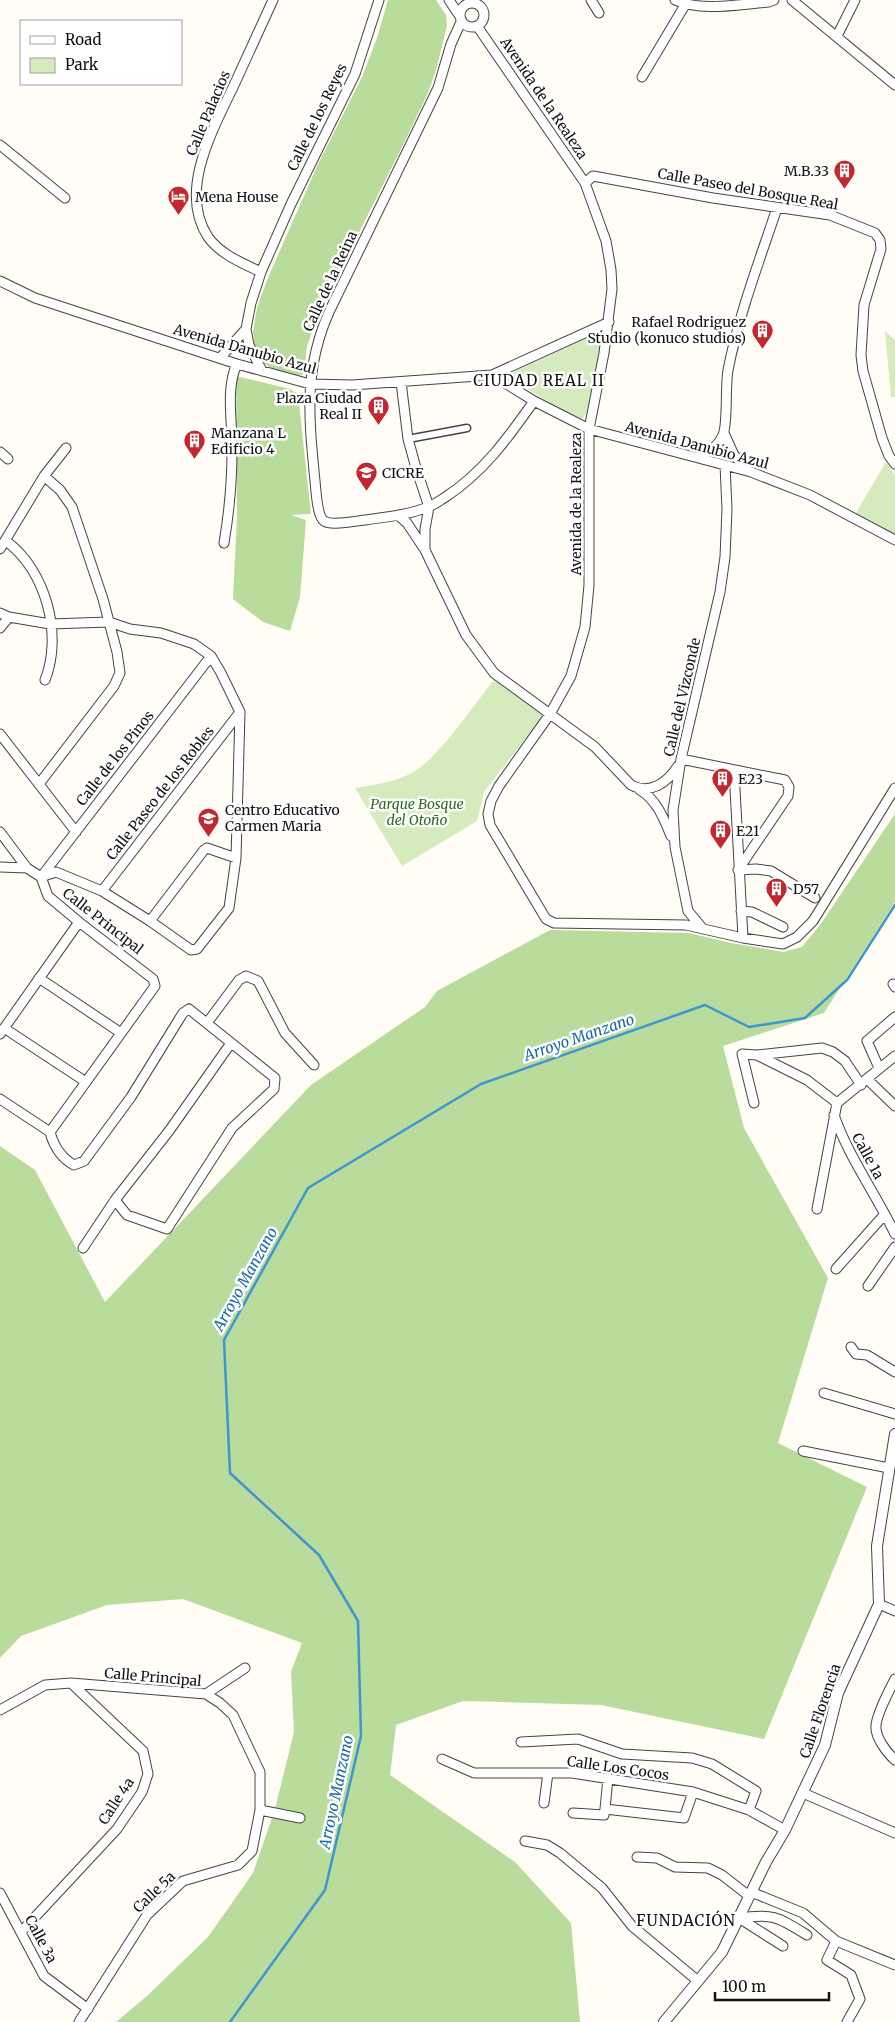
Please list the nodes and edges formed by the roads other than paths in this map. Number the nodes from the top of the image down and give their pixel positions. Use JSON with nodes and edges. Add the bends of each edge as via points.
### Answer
{"nodes":[{"id":1,"x":273,"y":0,"type":"edge"},
{"id":2,"x":379,"y":0,"type":"edge"},
{"id":3,"x":449,"y":0,"type":"edge"},
{"id":4,"x":591,"y":0,"type":"edge"},
{"id":5,"x":675,"y":0,"type":"edge"},
{"id":6,"x":774,"y":0,"type":"edge"},
{"id":7,"x":792,"y":0,"type":"edge"},
{"id":8,"x":855,"y":0,"type":"edge"},
{"id":9,"x":471,"y":2,"type":"edge"},
{"id":10,"x":685,"y":5,"type":"junction"},
{"id":11,"x":600,"y":14,"type":"dead end"},
{"id":12,"x":460,"y":18,"type":"junction"},
{"id":13,"x":477,"y":26,"type":"junction"},
{"id":14,"x":837,"y":36,"type":"junction"},
{"id":15,"x":642,"y":76,"type":"dead end"},
{"id":16,"x":894,"y":81,"type":"edge"},
{"id":17,"x":0,"y":145,"type":"edge"},
{"id":18,"x":585,"y":183,"type":"junction"},
{"id":19,"x":66,"y":198,"type":"dead end"},
{"id":20,"x":778,"y":208,"type":"junction"},
{"id":21,"x":261,"y":272,"type":"junction"},
{"id":22,"x":0,"y":281,"type":"edge"},
{"id":23,"x":609,"y":322,"type":"junction"},
{"id":24,"x":246,"y":329,"type":"junction"},
{"id":25,"x":220,"y":358,"type":"junction"},
{"id":26,"x":238,"y":364,"type":"junction"},
{"id":27,"x":262,"y":371,"type":"junction"},
{"id":28,"x":492,"y":376,"type":"junction"},
{"id":29,"x":401,"y":382,"type":"junction"},
{"id":30,"x":310,"y":384,"type":"junction"},
{"id":31,"x":534,"y":402,"type":"junction"},
{"id":32,"x":467,"y":428,"type":"dead end"},
{"id":33,"x":589,"y":430,"type":"junction"},
{"id":34,"x":724,"y":433,"type":"junction"},
{"id":35,"x":408,"y":439,"type":"junction"},
{"id":36,"x":66,"y":448,"type":"dead end"},
{"id":37,"x":0,"y":452,"type":"edge"},
{"id":38,"x":696,"y":457,"type":"junction"},
{"id":39,"x":8,"y":459,"type":"dead end"},
{"id":40,"x":895,"y":464,"type":"edge"},
{"id":41,"x":725,"y":465,"type":"junction"},
{"id":42,"x":751,"y":472,"type":"junction"},
{"id":43,"x":44,"y":476,"type":"junction"},
{"id":44,"x":429,"y":507,"type":"junction"},
{"id":45,"x":399,"y":516,"type":"junction"},
{"id":46,"x":895,"y":540,"type":"edge"},
{"id":47,"x":6,"y":541,"type":"junction"},
{"id":48,"x":224,"y":543,"type":"dead end"},
{"id":49,"x":0,"y":549,"type":"edge"},
{"id":50,"x":425,"y":550,"type":"junction"},
{"id":51,"x":4,"y":615,"type":"edge"},
{"id":52,"x":109,"y":622,"type":"junction"},
{"id":53,"x":50,"y":624,"type":"junction"},
{"id":54,"x":0,"y":628,"type":"edge"},
{"id":55,"x":211,"y":656,"type":"junction"},
{"id":56,"x":45,"y":680,"type":"dead end"},
{"id":57,"x":240,"y":712,"type":"junction"},
{"id":58,"x":550,"y":714,"type":"junction"},
{"id":59,"x":0,"y":734,"type":"edge"},
{"id":60,"x":682,"y":759,"type":"junction"},
{"id":61,"x":734,"y":770,"type":"junction"},
{"id":62,"x":39,"y":784,"type":"junction"},
{"id":63,"x":631,"y":785,"type":"junction"},
{"id":64,"x":895,"y":788,"type":"edge"},
{"id":65,"x":0,"y":832,"type":"edge"},
{"id":66,"x":76,"y":832,"type":"junction"},
{"id":67,"x":675,"y":847,"type":"junction"},
{"id":68,"x":236,"y":858,"type":"junction"},
{"id":69,"x":0,"y":867,"type":"edge"},
{"id":70,"x":27,"y":868,"type":"junction"},
{"id":71,"x":738,"y":870,"type":"junction"},
{"id":72,"x":41,"y":876,"type":"junction"},
{"id":73,"x":102,"y":891,"type":"junction"},
{"id":74,"x":816,"y":898,"type":"dead end"},
{"id":75,"x":688,"y":911,"type":"junction"},
{"id":76,"x":741,"y":911,"type":"junction"},
{"id":77,"x":150,"y":921,"type":"junction"},
{"id":78,"x":79,"y":922,"type":"junction"},
{"id":79,"x":678,"y":925,"type":"junction"},
{"id":80,"x":782,"y":927,"type":"dead end"},
{"id":81,"x":704,"y":929,"type":"junction"},
{"id":82,"x":743,"y":938,"type":"junction"},
{"id":83,"x":39,"y":978,"type":"junction"},
{"id":84,"x":895,"y":1017,"type":"edge"},
{"id":85,"x":207,"y":1023,"type":"junction"},
{"id":86,"x":2,"y":1031,"type":"edge"},
{"id":87,"x":121,"y":1033,"type":"junction"},
{"id":88,"x":230,"y":1043,"type":"junction"},
{"id":89,"x":757,"y":1055,"type":"junction"},
{"id":90,"x":895,"y":1056,"type":"edge"},
{"id":91,"x":314,"y":1065,"type":"dead end"},
{"id":92,"x":879,"y":1068,"type":"junction"},
{"id":93,"x":86,"y":1082,"type":"junction"},
{"id":94,"x":864,"y":1082,"type":"junction"},
{"id":95,"x":0,"y":1099,"type":"edge"},
{"id":96,"x":754,"y":1103,"type":"dead end"},
{"id":97,"x":837,"y":1103,"type":"junction"},
{"id":98,"x":895,"y":1106,"type":"edge"},
{"id":99,"x":834,"y":1115,"type":"junction"},
{"id":100,"x":50,"y":1132,"type":"junction"},
{"id":101,"x":116,"y":1200,"type":"junction"},
{"id":102,"x":817,"y":1209,"type":"dead end"},
{"id":103,"x":885,"y":1214,"type":"junction"},
{"id":104,"x":895,"y":1234,"type":"edge"},
{"id":105,"x":895,"y":1247,"type":"edge"},
{"id":106,"x":83,"y":1248,"type":"dead end"},
{"id":107,"x":836,"y":1269,"type":"dead end"},
{"id":108,"x":868,"y":1286,"type":"dead end"},
{"id":109,"x":851,"y":1347,"type":"dead end"},
{"id":110,"x":895,"y":1372,"type":"edge"},
{"id":111,"x":824,"y":1393,"type":"dead end"},
{"id":112,"x":895,"y":1414,"type":"edge"},
{"id":113,"x":895,"y":1434,"type":"edge"},
{"id":114,"x":894,"y":1447,"type":"edge"},
{"id":115,"x":803,"y":1451,"type":"dead end"},
{"id":116,"x":889,"y":1468,"type":"junction"},
{"id":117,"x":879,"y":1604,"type":"junction"},
{"id":118,"x":895,"y":1611,"type":"edge"},
{"id":119,"x":245,"y":1668,"type":"dead end"},
{"id":120,"x":895,"y":1679,"type":"edge"},
{"id":121,"x":71,"y":1683,"type":"junction"},
{"id":122,"x":206,"y":1694,"type":"junction"},
{"id":123,"x":886,"y":1698,"type":"junction"},
{"id":124,"x":895,"y":1703,"type":"edge"},
{"id":125,"x":0,"y":1710,"type":"edge"},
{"id":126,"x":521,"y":1742,"type":"dead end"},
{"id":127,"x":442,"y":1758,"type":"dead end"},
{"id":128,"x":895,"y":1760,"type":"edge"},
{"id":129,"x":548,"y":1773,"type":"junction"},
{"id":130,"x":608,"y":1778,"type":"junction"},
{"id":131,"x":693,"y":1792,"type":"junction"},
{"id":132,"x":803,"y":1793,"type":"junction"},
{"id":133,"x":544,"y":1803,"type":"dead end"},
{"id":134,"x":604,"y":1809,"type":"junction"},
{"id":135,"x":260,"y":1810,"type":"junction"},
{"id":136,"x":749,"y":1810,"type":"junction"},
{"id":137,"x":573,"y":1814,"type":"dead end"},
{"id":138,"x":300,"y":1818,"type":"dead end"},
{"id":139,"x":785,"y":1830,"type":"junction"},
{"id":140,"x":895,"y":1833,"type":"edge"},
{"id":141,"x":525,"y":1841,"type":"dead end"},
{"id":142,"x":637,"y":1857,"type":"dead end"},
{"id":143,"x":0,"y":1893,"type":"edge"},
{"id":144,"x":750,"y":1894,"type":"junction"},
{"id":145,"x":739,"y":1918,"type":"junction"},
{"id":146,"x":22,"y":1931,"type":"junction"},
{"id":147,"x":807,"y":1936,"type":"dead end"},
{"id":148,"x":836,"y":1941,"type":"junction"},
{"id":149,"x":783,"y":1946,"type":"dead end"},
{"id":150,"x":895,"y":1965,"type":"edge"},
{"id":151,"x":698,"y":1981,"type":"junction"},
{"id":152,"x":88,"y":2009,"type":"junction"},
{"id":153,"x":79,"y":2022,"type":"edge"},
{"id":154,"x":664,"y":2022,"type":"edge"},
{"id":155,"x":847,"y":2022,"type":"edge"}],
"edges":[{"from":1,"to":21,"type":"street","name":"Calle Palacios","via":[[202,158],[196,193],[198,216],[209,238],[218,248]]},
{"from":2,"to":21,"type":"street","name":"Calle de los Reyes","via":[[355,74]]},
{"from":3,"to":12,"type":"street"},
{"from":4,"to":11,"type":"street"},
{"from":5,"to":10,"type":"street"},
{"from":6,"to":10,"type":"street"},
{"from":7,"to":14,"type":"street"},
{"from":8,"to":14,"type":"street"},
{"from":9,"to":12,"type":"street","via":[[460,11]]},
{"from":9,"to":13,"type":"street","via":[[481,7],[484,15]]},
{"from":10,"to":15,"type":"street"},
{"from":12,"to":13,"type":"street","via":[[467,26]]},
{"from":12,"to":30,"type":"street","name":"Calle de la Reina","via":[[438,88],[324,322]]},
{"from":13,"to":18,"type":"street","name":"Avenida de la Realeza"},
{"from":14,"to":16,"type":"street"},
{"from":17,"to":19,"type":"street"},
{"from":18,"to":20,"type":"street","name":"Calle Paseo del Bosque Real","via":[[593,176]]},
{"from":18,"to":23,"type":"street","name":"Avenida de la Realeza","via":[[608,252],[612,289]]},
{"from":20,"to":34,"type":"street","via":[[747,293],[735,341],[725,388]]},
{"from":20,"to":40,"type":"street","name":"Calle Paseo del Bosque Real","via":[[830,215],[869,229],[880,240],[879,260],[864,305],[861,355],[882,438]]},
{"from":21,"to":24,"type":"street","name":"Calle de los Reyes"},
{"from":22,"to":25,"type":"street","name":"Avenida Danubio Azul","via":[[35,298]]},
{"from":23,"to":28,"type":"street","name":"Avenida Danubio Azul"},
{"from":23,"to":33,"type":"street","name":"Avenida de la Realeza"},
{"from":24,"to":25,"type":"street"},
{"from":24,"to":27,"type":"street","name":"Calle de los Reyes"},
{"from":25,"to":26,"type":"street","name":"Avenida Danubio Azul"},
{"from":26,"to":27,"type":"street","name":"Avenida Danubio Azul"},
{"from":26,"to":48,"type":"street","via":[[231,387],[232,452]]},
{"from":27,"to":30,"type":"street","name":"Avenida Danubio Azul"},
{"from":28,"to":29,"type":"street","name":"Avenida Danubio Azul"},
{"from":28,"to":31,"type":"street","name":"Avenida Danubio Azul"},
{"from":29,"to":30,"type":"street","name":"Avenida Danubio Azul","via":[[352,386]]},
{"from":29,"to":35,"type":"street"},
{"from":30,"to":45,"type":"street","name":"Calle de la Reina","via":[[310,429],[322,518],[331,523]]},
{"from":31,"to":33,"type":"street","name":"Avenida Danubio Azul"},
{"from":31,"to":44,"type":"street","name":"Calle de la Reina","via":[[478,472]]},
{"from":32,"to":35,"type":"street"},
{"from":33,"to":38,"type":"street","name":"Avenida Danubio Azul"},
{"from":33,"to":58,"type":"street","name":"Avenida de la Realeza","via":[[589,585],[585,626],[571,676]]},
{"from":34,"to":38,"type":"street","via":[[713,449]]},
{"from":34,"to":42,"type":"street","via":[[734,455]]},
{"from":35,"to":44,"type":"street"},
{"from":36,"to":43,"type":"street"},
{"from":37,"to":39,"type":"street"},
{"from":38,"to":41,"type":"street","name":"Avenida Danubio Azul"},
{"from":41,"to":42,"type":"street","name":"Avenida Danubio Azul"},
{"from":41,"to":60,"type":"street","name":"Calle del Vizconde","via":[[727,509],[720,592]]},
{"from":42,"to":46,"type":"street","name":"Avenida Danubio Azul","via":[[810,495]]},
{"from":43,"to":47,"type":"street"},
{"from":43,"to":52,"type":"street","via":[[72,507]]},
{"from":44,"to":45,"type":"street","name":"Calle de la Reina"},
{"from":44,"to":50,"type":"street"},
{"from":45,"to":50,"type":"street"},
{"from":47,"to":49,"type":"street"},
{"from":47,"to":53,"type":"street","via":[[32,568],[45,598]]},
{"from":50,"to":58,"type":"street","via":[[466,635],[494,673]]},
{"from":51,"to":53,"type":"street"},
{"from":51,"to":54,"type":"street"},
{"from":52,"to":53,"type":"street"},
{"from":52,"to":55,"type":"street","via":[[194,644]]},
{"from":52,"to":62,"type":"street","via":[[120,673],[114,686]]},
{"from":53,"to":56,"type":"street","via":[[52,658]]},
{"from":55,"to":57,"type":"street"},
{"from":55,"to":66,"type":"street","name":"Calle de los Pinos"},
{"from":57,"to":68,"type":"street"},
{"from":57,"to":73,"type":"street","name":"Calle Paseo de los Robles"},
{"from":58,"to":63,"type":"street","via":[[595,747]]},
{"from":58,"to":79,"type":"street","name":"Avenida de la Realeza","via":[[499,786],[490,801],[488,814],[490,825],[546,919],[554,923]]},
{"from":59,"to":62,"type":"street"},
{"from":60,"to":61,"type":"street"},
{"from":60,"to":63,"type":"street","via":[[672,774],[656,787],[645,790]]},
{"from":60,"to":67,"type":"street","name":"Calle del Vizconde","via":[[672,810]]},
{"from":61,"to":71,"type":"street"},
{"from":61,"to":71,"type":"street","via":[[785,780],[789,787],[788,796]]},
{"from":62,"to":66,"type":"street"},
{"from":63,"to":67,"type":"street","via":[[652,800],[663,816]]},
{"from":64,"to":82,"type":"street","via":[[814,920],[797,937],[783,944]]},
{"from":65,"to":70,"type":"street"},
{"from":66,"to":72,"type":"street","name":"Calle de los Pinos"},
{"from":67,"to":75,"type":"street","name":"Calle del Vizconde"},
{"from":68,"to":77,"type":"street","via":[[207,848],[204,850]]},
{"from":68,"to":77,"type":"street","via":[[229,908],[197,950],[191,950]]},
{"from":69,"to":70,"type":"street"},
{"from":70,"to":72,"type":"street"},
{"from":71,"to":74,"type":"street","via":[[771,871]]},
{"from":71,"to":76,"type":"street"},
{"from":72,"to":73,"type":"street","via":[[56,872]]},
{"from":72,"to":78,"type":"street","name":"Calle Principal","via":[[48,896]]},
{"from":73,"to":77,"type":"street"},
{"from":75,"to":79,"type":"street"},
{"from":75,"to":81,"type":"street"},
{"from":76,"to":80,"type":"street","via":[[752,912]]},
{"from":76,"to":82,"type":"street"},
{"from":78,"to":83,"type":"street"},
{"from":78,"to":87,"type":"street","name":"Calle Principal","via":[[154,979],[155,986]]},
{"from":79,"to":81,"type":"street"},
{"from":81,"to":82,"type":"street"},
{"from":83,"to":86,"type":"street"},
{"from":83,"to":87,"type":"street"},
{"from":84,"to":92,"type":"street","via":[[867,1041]]},
{"from":85,"to":88,"type":"street"},
{"from":85,"to":91,"type":"street","via":[[239,980],[246,976],[258,981],[285,1033]]},
{"from":85,"to":100,"type":"street","via":[[189,1009],[183,1013],[131,1097],[84,1161],[74,1165],[64,1160]]},
{"from":86,"to":93,"type":"street"},
{"from":87,"to":93,"type":"street"},
{"from":88,"to":101,"type":"street"},
{"from":88,"to":101,"type":"street","via":[[275,1078],[274,1089],[232,1128],[167,1229],[127,1215]]},
{"from":89,"to":94,"type":"street","via":[[822,1048],[845,1061]]},
{"from":89,"to":96,"type":"street","via":[[742,1054]]},
{"from":89,"to":97,"type":"street","via":[[807,1080]]},
{"from":90,"to":92,"type":"street"},
{"from":92,"to":94,"type":"street"},
{"from":93,"to":100,"type":"street"},
{"from":94,"to":97,"type":"street"},
{"from":94,"to":98,"type":"street"},
{"from":95,"to":100,"type":"street"},
{"from":97,"to":99,"type":"street"},
{"from":99,"to":102,"type":"street"},
{"from":99,"to":103,"type":"street","name":"Calle 1a","via":[[843,1140]]},
{"from":101,"to":106,"type":"street"},
{"from":103,"to":104,"type":"street","name":"Calle 1a"},
{"from":103,"to":107,"type":"street"},
{"from":105,"to":108,"type":"street"},
{"from":109,"to":110,"type":"street","via":[[856,1354],[867,1355]]},
{"from":111,"to":112,"type":"street"},
{"from":113,"to":114,"type":"street","name":"Calle Florencia"},
{"from":114,"to":116,"type":"street","name":"Calle Florencia"},
{"from":115,"to":116,"type":"street"},
{"from":116,"to":117,"type":"street","name":"Calle Florencia","via":[[876,1546]]},
{"from":117,"to":118,"type":"street"},
{"from":117,"to":132,"type":"street","name":"Calle Florencia","via":[[846,1673],[825,1745]]},
{"from":119,"to":122,"type":"street"},
{"from":120,"to":123,"type":"street"},
{"from":121,"to":122,"type":"street","name":"Calle Principal"},
{"from":121,"to":125,"type":"street","name":"Calle Principal","via":[[45,1685]]},
{"from":121,"to":146,"type":"street","name":"Calle 4a","via":[[143,1751],[148,1774],[142,1792],[117,1829]]},
{"from":122,"to":135,"type":"street","name":"Calle Principal","via":[[233,1714],[260,1772]]},
{"from":123,"to":124,"type":"street"},
{"from":123,"to":128,"type":"street","via":[[875,1727]]},
{"from":126,"to":136,"type":"street","via":[[578,1738],[622,1754],[692,1758],[712,1764],[756,1791]]},
{"from":127,"to":129,"type":"street","name":"Calle Los Cocos","via":[[474,1773]]},
{"from":129,"to":130,"type":"street","name":"Calle Los Cocos"},
{"from":129,"to":133,"type":"street"},
{"from":130,"to":131,"type":"street","name":"Calle Los Cocos"},
{"from":130,"to":134,"type":"street"},
{"from":131,"to":134,"type":"street","via":[[684,1818]]},
{"from":131,"to":136,"type":"street","name":"Calle Los Cocos"},
{"from":132,"to":139,"type":"street","name":"Calle Florencia"},
{"from":132,"to":140,"type":"street"},
{"from":134,"to":137,"type":"street","via":[[604,1815]]},
{"from":135,"to":138,"type":"street"},
{"from":135,"to":152,"type":"street","name":"Calle 5a","via":[[252,1851],[238,1865],[182,1881],[147,1915]]},
{"from":136,"to":139,"type":"street","name":"Calle Los Cocos"},
{"from":139,"to":144,"type":"street","name":"Calle Florencia"},
{"from":141,"to":151,"type":"street","via":[[547,1845],[560,1853],[602,1888],[632,1926]]},
{"from":142,"to":144,"type":"street","via":[[657,1858],[675,1867],[708,1868]]},
{"from":143,"to":146,"type":"street","name":"Calle 3a"},
{"from":144,"to":145,"type":"street","name":"Calle Florencia"},
{"from":144,"to":148,"type":"street","via":[[803,1913]]},
{"from":145,"to":147,"type":"street","via":[[775,1916]]},
{"from":145,"to":149,"type":"street"},
{"from":145,"to":151,"type":"street","name":"Calle Florencia","via":[[722,1952]]},
{"from":146,"to":152,"type":"street","name":"Calle 3a","via":[[44,1976]]},
{"from":148,"to":150,"type":"street"},
{"from":148,"to":155,"type":"street","via":[[827,1960],[851,1975],[860,2000]]},
{"from":151,"to":154,"type":"street","name":"Calle Florencia"},
{"from":152,"to":153,"type":"street","name":"Calle 5a"}]}
